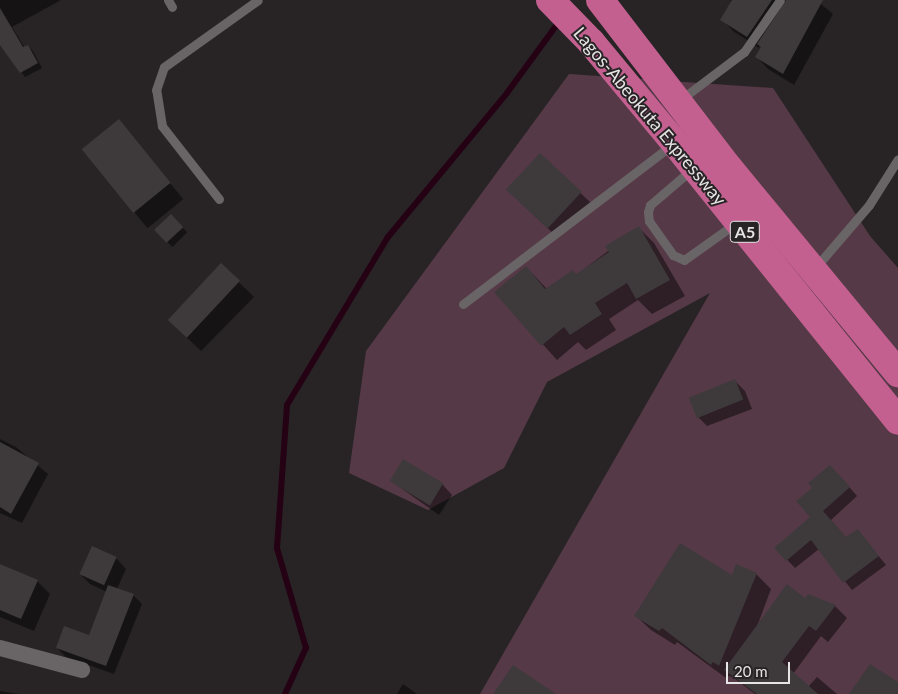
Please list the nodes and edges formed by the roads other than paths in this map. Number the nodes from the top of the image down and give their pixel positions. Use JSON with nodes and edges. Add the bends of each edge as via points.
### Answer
{"nodes":[{"id":1,"x":258,"y":0,"type":"edge"},
{"id":2,"x":550,"y":0,"type":"edge"},
{"id":3,"x":780,"y":0,"type":"edge"},
{"id":4,"x":605,"y":6,"type":"edge"},
{"id":5,"x":678,"y":101,"type":"junction"},
{"id":6,"x":674,"y":143,"type":"junction"},
{"id":7,"x":898,"y":158,"type":"edge"},
{"id":8,"x":694,"y":168,"type":"junction"},
{"id":9,"x":219,"y":199,"type":"dead end"},
{"id":10,"x":737,"y":222,"type":"junction"},
{"id":11,"x":813,"y":270,"type":"junction"},
{"id":12,"x":463,"y":304,"type":"dead end"},
{"id":13,"x":898,"y":373,"type":"edge"},
{"id":14,"x":898,"y":421,"type":"edge"},
{"id":15,"x":0,"y":648,"type":"edge"},
{"id":16,"x":82,"y":670,"type":"dead end"}],
"edges":[{"from":1,"to":9,"type":"lane","via":[[164,67],[156,90],[162,126]]},
{"from":2,"to":6,"type":"highway","name":"Lagos-Abeokuta Expressway","number":"A5","via":[[591,42]]},
{"from":3,"to":5,"type":"lane","via":[[744,52]]},
{"from":4,"to":5,"type":"highway","name":"Lagos-Abeokuta Expressway","number":"A5"},
{"from":5,"to":11,"type":"highway","name":"Lagos-Abeokuta Expressway","number":"A5"},
{"from":6,"to":8,"type":"highway","name":"Lagos-Abeokuta Expressway","number":"A5"},
{"from":6,"to":12,"type":"lane"},
{"from":7,"to":11,"type":"lane","via":[[869,205]]},
{"from":8,"to":10,"type":"highway","name":"Lagos-Abeokuta Expressway","number":"A5"},
{"from":8,"to":10,"type":"lane","via":[[650,205],[648,212],[650,221],[673,254],[684,260]]},
{"from":10,"to":14,"type":"highway","name":"Lagos-Abeokuta Expressway","number":"A5"},
{"from":11,"to":13,"type":"highway","name":"Lagos-Abeokuta Expressway","number":"A5"},
{"from":15,"to":16,"type":"street"}]}
